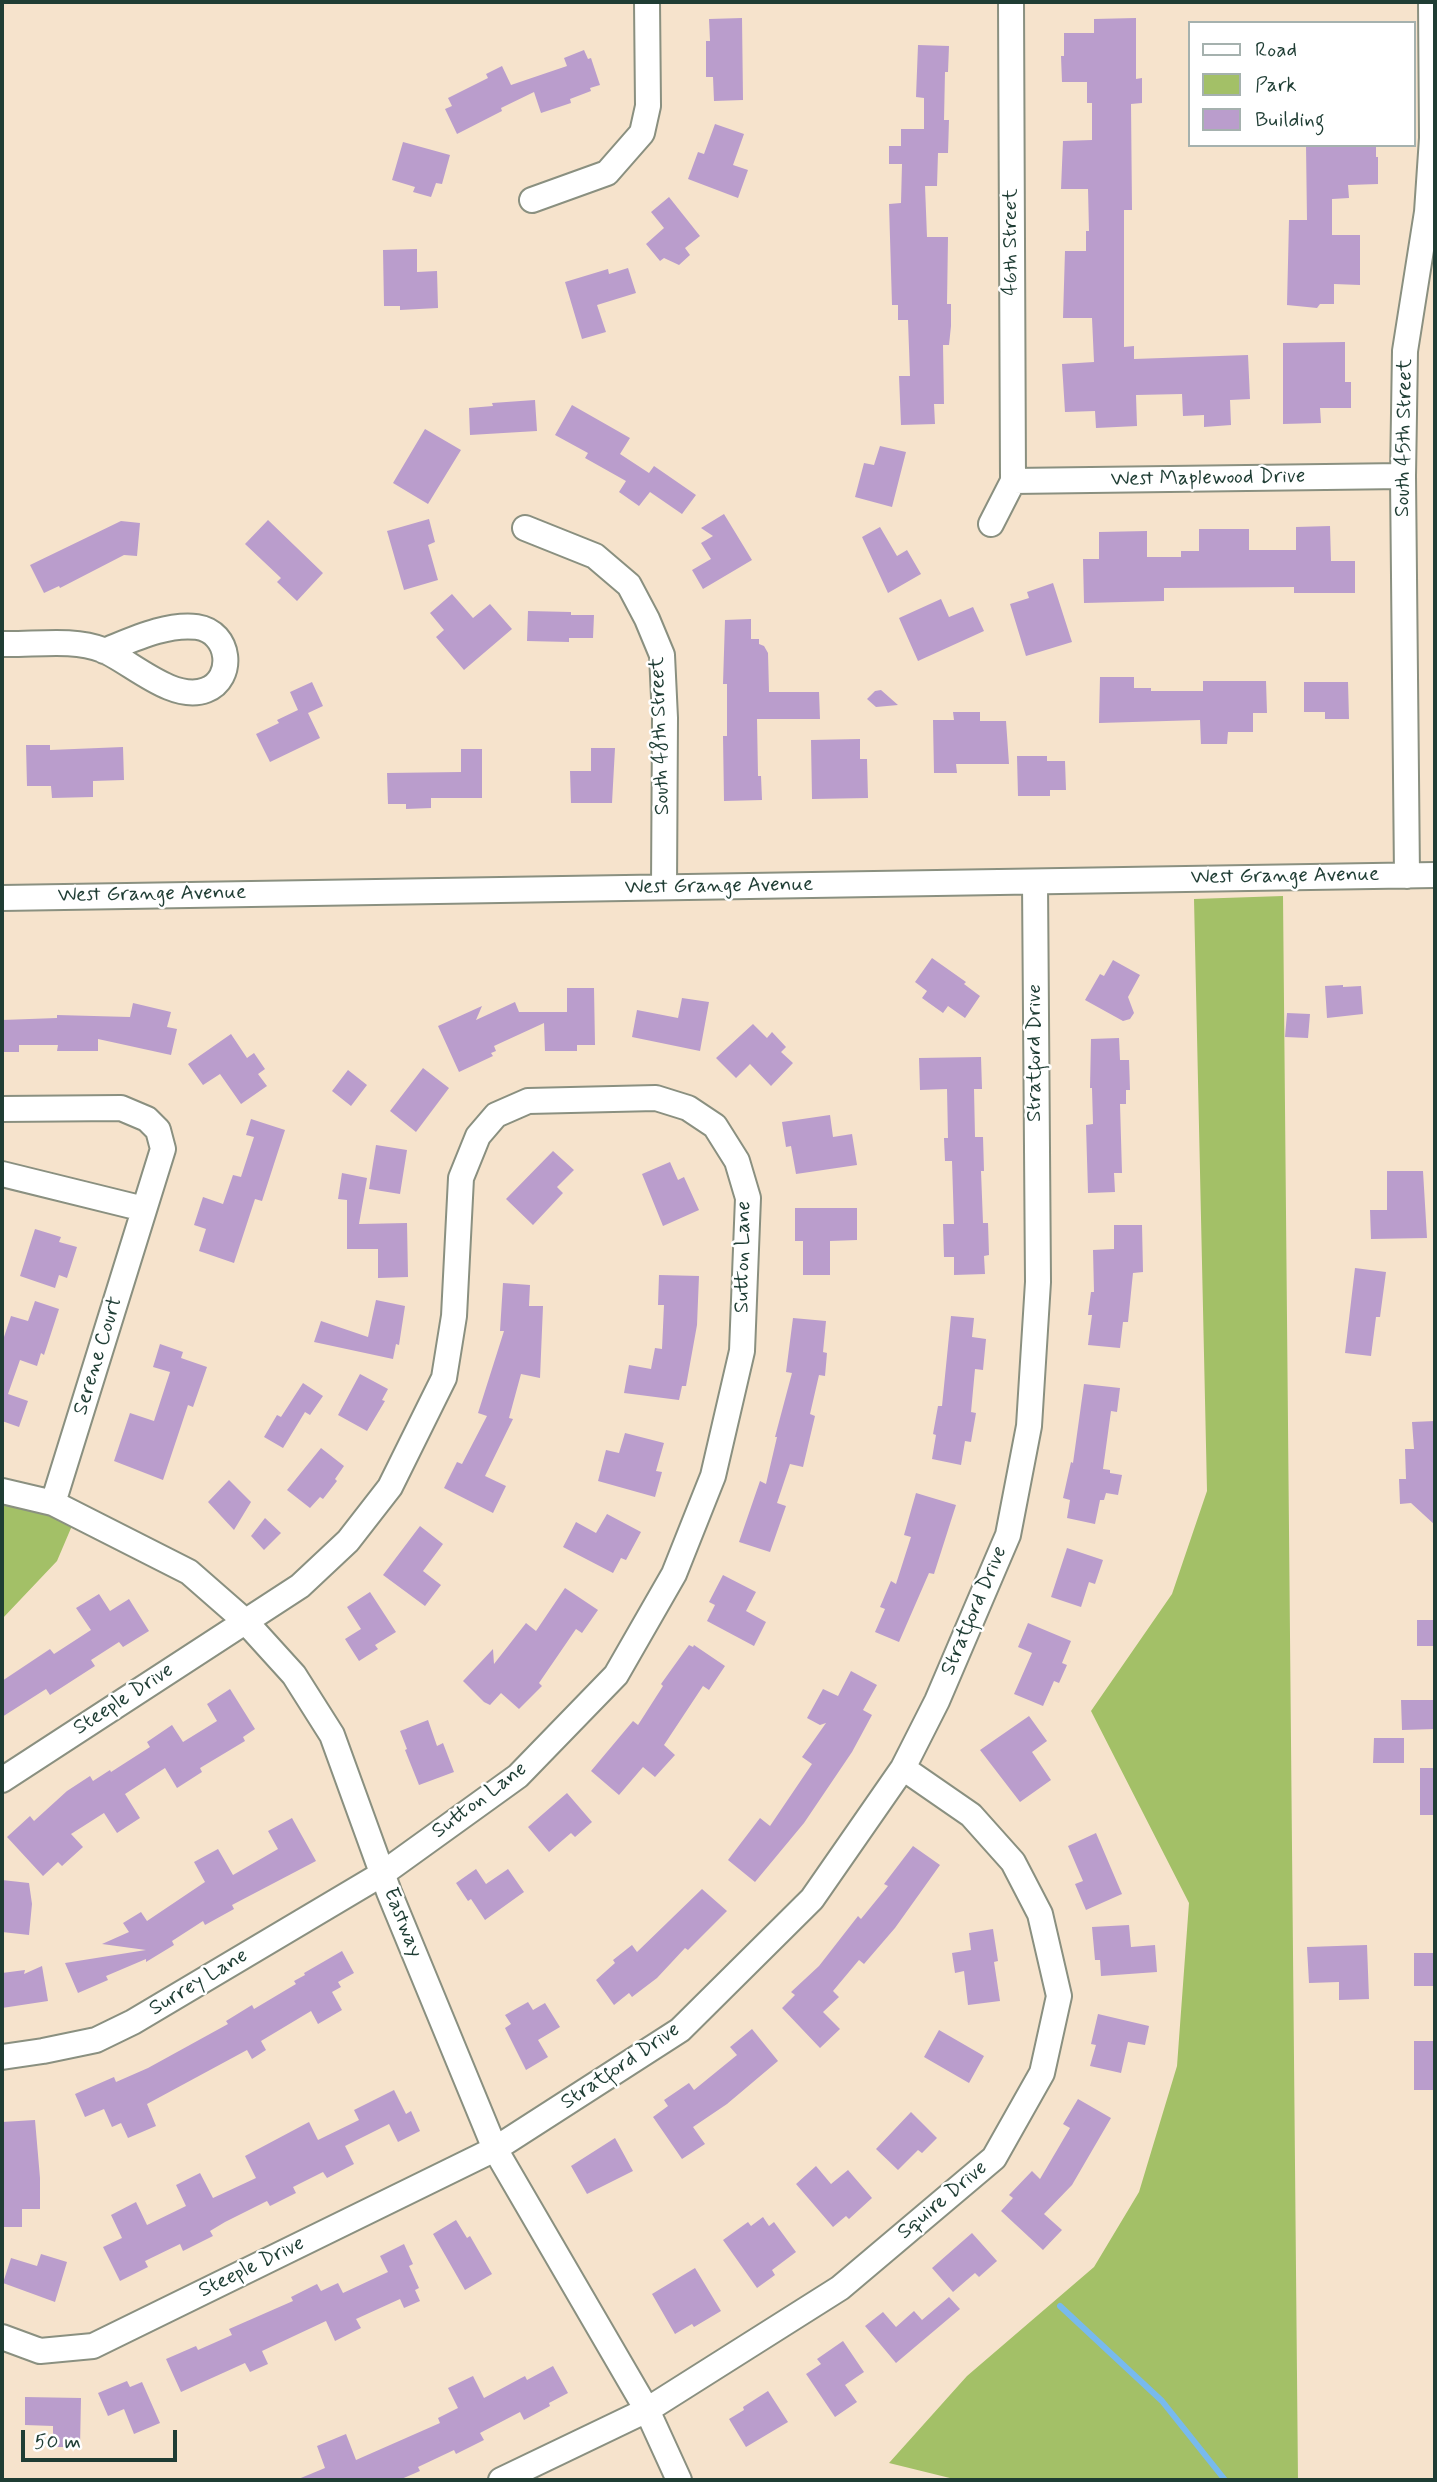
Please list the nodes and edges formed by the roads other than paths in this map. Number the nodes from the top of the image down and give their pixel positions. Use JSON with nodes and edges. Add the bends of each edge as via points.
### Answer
{"nodes":[{"id":1,"x":647,"y":2,"type":"edge"},
{"id":2,"x":1011,"y":2,"type":"edge"},
{"id":3,"x":1431,"y":2,"type":"edge"},
{"id":4,"x":1434,"y":138,"type":"edge"},
{"id":5,"x":533,"y":200,"type":"dead end"},
{"id":6,"x":1403,"y":476,"type":"junction"},
{"id":7,"x":1013,"y":481,"type":"junction"},
{"id":8,"x":991,"y":524,"type":"dead end"},
{"id":9,"x":525,"y":528,"type":"dead end"},
{"id":10,"x":2,"y":644,"type":"edge"},
{"id":11,"x":104,"y":650,"type":"dead end"},
{"id":12,"x":1435,"y":875,"type":"edge"},
{"id":13,"x":1407,"y":876,"type":"junction"},
{"id":14,"x":1035,"y":882,"type":"junction"},
{"id":15,"x":664,"y":887,"type":"junction"},
{"id":16,"x":2,"y":898,"type":"edge"},
{"id":17,"x":2,"y":1109,"type":"edge"},
{"id":18,"x":2,"y":1174,"type":"edge"},
{"id":19,"x":144,"y":1209,"type":"junction"},
{"id":20,"x":2,"y":1491,"type":"edge"},
{"id":21,"x":53,"y":1503,"type":"junction"},
{"id":22,"x":245,"y":1621,"type":"junction"},
{"id":23,"x":904,"y":1768,"type":"junction"},
{"id":24,"x":2,"y":1780,"type":"edge"},
{"id":25,"x":382,"y":1874,"type":"junction"},
{"id":26,"x":2,"y":2057,"type":"edge"},
{"id":27,"x":495,"y":2149,"type":"junction"},
{"id":28,"x":2,"y":2337,"type":"edge"},
{"id":29,"x":647,"y":2410,"type":"junction"},
{"id":30,"x":502,"y":2480,"type":"edge"},
{"id":31,"x":679,"y":2480,"type":"edge"}],
"edges":[{"from":1,"to":5,"type":"street","via":[[648,106],[642,133],[607,173]]},
{"from":2,"to":7,"type":"street","name":"46th Street"},
{"from":3,"to":4,"type":"street","name":"South 45th Street"},
{"from":4,"to":6,"type":"street","name":"South 45th Street","via":[[1405,351]]},
{"from":6,"to":7,"type":"street","name":"West Maplewood Drive"},
{"from":6,"to":13,"type":"street","name":"South 45th Street"},
{"from":7,"to":8,"type":"street"},
{"from":9,"to":15,"type":"street","name":"South 48th Street","via":[[595,556],[629,585],[662,655]]},
{"from":10,"to":11,"type":"street","via":[[82,645]]},
{"from":12,"to":13,"type":"street","name":"West Grange Avenue"},
{"from":13,"to":14,"type":"street","name":"West Grange Avenue"},
{"from":14,"to":15,"type":"street","name":"West Grange Avenue"},
{"from":14,"to":23,"type":"street","name":"Stratford Drive","via":[[1038,1282],[1029,1426],[1008,1535]]},
{"from":15,"to":16,"type":"street","name":"West Grange Avenue"},
{"from":17,"to":19,"type":"street","name":"Serene Court","via":[[121,1108],[147,1119],[158,1130],[163,1149]]},
{"from":18,"to":19,"type":"street"},
{"from":19,"to":21,"type":"street","name":"Serene Court"},
{"from":20,"to":21,"type":"street","name":"Eastway"},
{"from":21,"to":22,"type":"street","name":"Eastway","via":[[189,1573]]},
{"from":22,"to":24,"type":"street","name":"Steeple Drive"},
{"from":22,"to":25,"type":"street","name":"Eastway","via":[[294,1675],[332,1735]]},
{"from":22,"to":25,"type":"street","name":"Sutton Lane","via":[[300,1586],[348,1541],[390,1487],[421,1428],[444,1378],[454,1316],[461,1178],[478,1136],[496,1115],[528,1101],[656,1098],[688,1108],[715,1126],[737,1161],[748,1198],[742,1351],[713,1476],[674,1574],[616,1675],[518,1776]]},
{"from":23,"to":27,"type":"street","name":"Stratford Drive","via":[[812,1899],[680,2030]]},
{"from":23,"to":29,"type":"street","name":"Squire Drive","via":[[971,1815],[1013,1862],[1040,1914],[1059,1996],[1042,2073],[994,2158],[840,2288]]},
{"from":25,"to":26,"type":"street","name":"Surrey Lane","via":[[96,2040]]},
{"from":25,"to":27,"type":"street","name":"Eastway"},
{"from":27,"to":28,"type":"street","name":"Steeple Drive","via":[[93,2346],[40,2351]]},
{"from":27,"to":29,"type":"street","name":"Eastway"},
{"from":29,"to":30,"type":"street","name":"Squire Drive"},
{"from":29,"to":31,"type":"street","name":"Eastway"}]}
